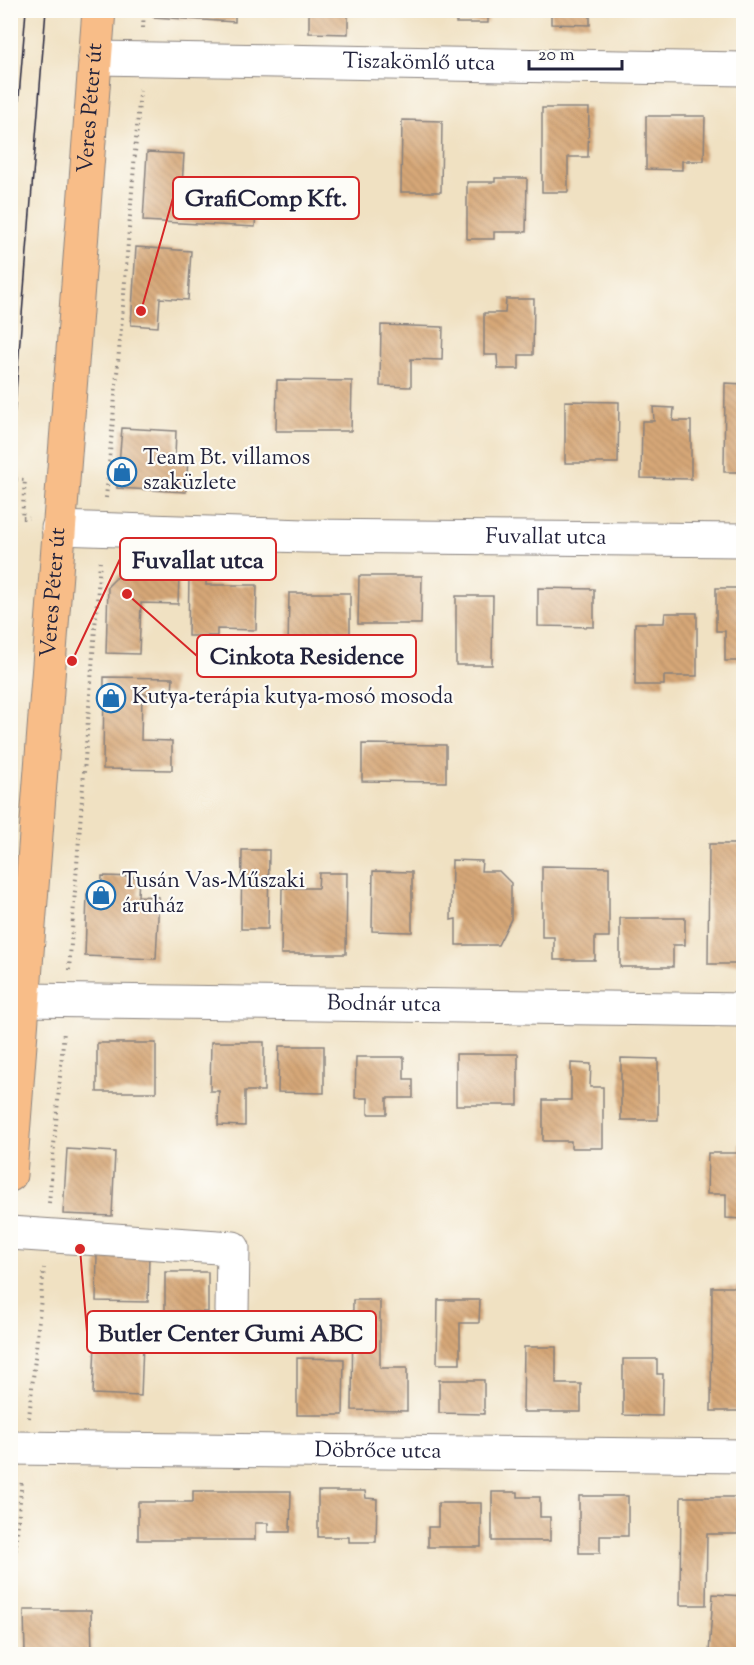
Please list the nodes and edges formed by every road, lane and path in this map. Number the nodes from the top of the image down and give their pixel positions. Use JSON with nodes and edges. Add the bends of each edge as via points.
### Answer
{"nodes":[{"id":1,"x":99,"y":10,"type":"edge"},
{"id":2,"x":144,"y":10,"type":"edge"},
{"id":3,"x":95,"y":58,"type":"junction"},
{"id":4,"x":142,"y":59,"type":"junction"},
{"id":5,"x":744,"y":69,"type":"edge"},
{"id":6,"x":58,"y":528,"type":"junction"},
{"id":7,"x":103,"y":528,"type":"junction"},
{"id":8,"x":744,"y":540,"type":"edge"},
{"id":9,"x":24,"y":1000,"type":"junction"},
{"id":10,"x":67,"y":1001,"type":"junction"},
{"id":11,"x":744,"y":1010,"type":"edge"},
{"id":12,"x":10,"y":1174,"type":"edge"},
{"id":13,"x":10,"y":1233,"type":"edge"},
{"id":14,"x":47,"y":1235,"type":"junction"},
{"id":15,"x":232,"y":1311,"type":"dead end"},
{"id":16,"x":18,"y":1448,"type":"edge"},
{"id":17,"x":744,"y":1456,"type":"edge"},
{"id":18,"x":10,"y":1610,"type":"edge"}],
"edges":[{"from":1,"to":3,"type":"main road","name":"Veres Péter út"},
{"from":2,"to":4,"type":"path"},
{"from":3,"to":4,"type":"street","name":"Tiszakömlő utca"},
{"from":3,"to":6,"type":"main road","name":"Veres Péter út"},
{"from":4,"to":5,"type":"street","name":"Tiszakömlő utca"},
{"from":4,"to":7,"type":"path"},
{"from":6,"to":7,"type":"street","name":"Fuvallat utca"},
{"from":6,"to":9,"type":"main road","name":"Veres Péter út"},
{"from":7,"to":8,"type":"street","name":"Fuvallat utca","via":[[304,536]]},
{"from":7,"to":10,"type":"path"},
{"from":9,"to":10,"type":"street","name":"Bodnár utca"},
{"from":9,"to":12,"type":"main road","name":"Veres Péter út"},
{"from":10,"to":11,"type":"street","name":"Bodnár utca"},
{"from":10,"to":14,"type":"path"},
{"from":13,"to":14,"type":"street"},
{"from":14,"to":15,"type":"street","via":[[232,1248]]},
{"from":14,"to":16,"type":"path","via":[[38,1343]]},
{"from":16,"to":17,"type":"street","name":"Döbrőce utca"},
{"from":16,"to":18,"type":"path"}]}
